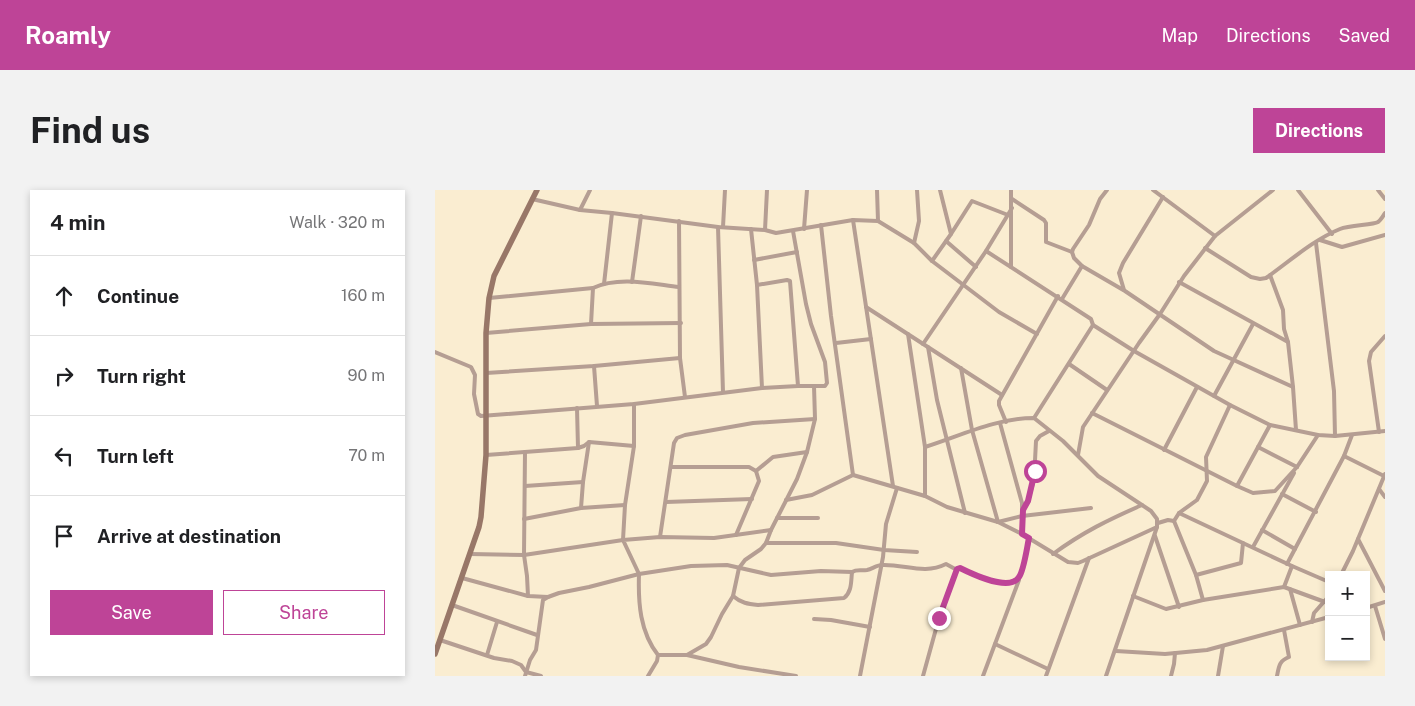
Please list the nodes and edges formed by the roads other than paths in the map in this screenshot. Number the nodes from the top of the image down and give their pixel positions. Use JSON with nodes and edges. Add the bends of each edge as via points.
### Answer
{"nodes":[{"id":1,"x":537,"y":190,"type":"edge"},
{"id":2,"x":590,"y":190,"type":"edge"},
{"id":3,"x":725,"y":190,"type":"edge"},
{"id":4,"x":767,"y":190,"type":"edge"},
{"id":5,"x":807,"y":190,"type":"edge"},
{"id":6,"x":877,"y":190,"type":"edge"},
{"id":7,"x":917,"y":190,"type":"edge"},
{"id":8,"x":940,"y":190,"type":"edge"},
{"id":9,"x":1011,"y":190,"type":"edge"},
{"id":10,"x":1107,"y":190,"type":"edge"},
{"id":11,"x":1153,"y":190,"type":"edge"},
{"id":12,"x":1273,"y":190,"type":"edge"},
{"id":13,"x":1298,"y":190,"type":"edge"},
{"id":14,"x":1378,"y":190,"type":"edge"},
{"id":15,"x":1163,"y":197,"type":"junction"},
{"id":16,"x":532,"y":199,"type":"junction"},
{"id":17,"x":1012,"y":199,"type":"junction"},
{"id":18,"x":1385,"y":199,"type":"edge"},
{"id":19,"x":1012,"y":208,"type":"junction"},
{"id":20,"x":580,"y":210,"type":"junction"},
{"id":21,"x":612,"y":212,"type":"junction"},
{"id":22,"x":1385,"y":213,"type":"edge"},
{"id":23,"x":1007,"y":215,"type":"junction"},
{"id":24,"x":641,"y":216,"type":"junction"},
{"id":25,"x":853,"y":220,"type":"junction"},
{"id":26,"x":679,"y":221,"type":"junction"},
{"id":27,"x":878,"y":221,"type":"junction"},
{"id":28,"x":821,"y":225,"type":"junction"},
{"id":29,"x":720,"y":227,"type":"junction"},
{"id":30,"x":751,"y":229,"type":"junction"},
{"id":31,"x":804,"y":229,"type":"junction"},
{"id":32,"x":765,"y":230,"type":"junction"},
{"id":33,"x":793,"y":231,"type":"junction"},
{"id":34,"x":951,"y":234,"type":"junction"},
{"id":35,"x":1331,"y":234,"type":"junction"},
{"id":36,"x":1385,"y":235,"type":"edge"},
{"id":37,"x":1215,"y":236,"type":"junction"},
{"id":38,"x":945,"y":241,"type":"junction"},
{"id":39,"x":1318,"y":241,"type":"junction"},
{"id":40,"x":913,"y":243,"type":"junction"},
{"id":41,"x":1205,"y":248,"type":"junction"},
{"id":42,"x":797,"y":252,"type":"junction"},
{"id":43,"x":986,"y":252,"type":"junction"},
{"id":44,"x":1072,"y":252,"type":"junction"},
{"id":45,"x":754,"y":260,"type":"junction"},
{"id":46,"x":932,"y":262,"type":"junction"},
{"id":47,"x":976,"y":266,"type":"junction"},
{"id":48,"x":1082,"y":266,"type":"junction"},
{"id":49,"x":1011,"y":267,"type":"junction"},
{"id":50,"x":1270,"y":275,"type":"junction"},
{"id":51,"x":632,"y":282,"type":"junction"},
{"id":52,"x":1179,"y":282,"type":"junction"},
{"id":53,"x":604,"y":284,"type":"junction"},
{"id":54,"x":963,"y":284,"type":"junction"},
{"id":55,"x":757,"y":285,"type":"junction"},
{"id":56,"x":679,"y":287,"type":"junction"},
{"id":57,"x":593,"y":288,"type":"junction"},
{"id":58,"x":1125,"y":291,"type":"junction"},
{"id":59,"x":489,"y":298,"type":"junction"},
{"id":60,"x":1060,"y":298,"type":"junction"},
{"id":61,"x":867,"y":307,"type":"junction"},
{"id":62,"x":1161,"y":314,"type":"junction"},
{"id":63,"x":681,"y":323,"type":"junction"},
{"id":64,"x":591,"y":324,"type":"junction"},
{"id":65,"x":1253,"y":324,"type":"junction"},
{"id":66,"x":1093,"y":325,"type":"junction"},
{"id":67,"x":486,"y":332,"type":"junction"},
{"id":68,"x":908,"y":334,"type":"junction"},
{"id":69,"x":1037,"y":334,"type":"junction"},
{"id":70,"x":1385,"y":336,"type":"edge"},
{"id":71,"x":871,"y":339,"type":"junction"},
{"id":72,"x":1287,"y":342,"type":"junction"},
{"id":73,"x":836,"y":343,"type":"junction"},
{"id":74,"x":923,"y":344,"type":"junction"},
{"id":75,"x":928,"y":347,"type":"junction"},
{"id":76,"x":1134,"y":351,"type":"junction"},
{"id":77,"x":435,"y":352,"type":"edge"},
{"id":78,"x":680,"y":358,"type":"junction"},
{"id":79,"x":1233,"y":360,"type":"junction"},
{"id":80,"x":1069,"y":364,"type":"junction"},
{"id":81,"x":594,"y":366,"type":"junction"},
{"id":82,"x":961,"y":368,"type":"junction"},
{"id":83,"x":486,"y":373,"type":"junction"},
{"id":84,"x":798,"y":386,"type":"junction"},
{"id":85,"x":813,"y":386,"type":"junction"},
{"id":86,"x":1197,"y":387,"type":"junction"},
{"id":87,"x":1293,"y":387,"type":"junction"},
{"id":88,"x":762,"y":388,"type":"junction"},
{"id":89,"x":1107,"y":390,"type":"junction"},
{"id":90,"x":723,"y":392,"type":"junction"},
{"id":91,"x":1002,"y":395,"type":"junction"},
{"id":92,"x":1214,"y":396,"type":"junction"},
{"id":93,"x":685,"y":397,"type":"junction"},
{"id":94,"x":634,"y":404,"type":"junction"},
{"id":95,"x":597,"y":406,"type":"junction"},
{"id":96,"x":1230,"y":406,"type":"junction"},
{"id":97,"x":577,"y":408,"type":"junction"},
{"id":98,"x":1092,"y":414,"type":"junction"},
{"id":99,"x":487,"y":415,"type":"junction"},
{"id":100,"x":1033,"y":418,"type":"junction"},
{"id":101,"x":815,"y":419,"type":"junction"},
{"id":102,"x":1006,"y":422,"type":"junction"},
{"id":103,"x":1000,"y":423,"type":"junction"},
{"id":104,"x":1270,"y":425,"type":"junction"},
{"id":105,"x":972,"y":430,"type":"junction"},
{"id":106,"x":1295,"y":430,"type":"junction"},
{"id":107,"x":1049,"y":431,"type":"junction"},
{"id":108,"x":1385,"y":431,"type":"edge"},
{"id":109,"x":1379,"y":432,"type":"junction"},
{"id":110,"x":1351,"y":435,"type":"junction"},
{"id":111,"x":1318,"y":436,"type":"junction"},
{"id":112,"x":1335,"y":436,"type":"junction"},
{"id":113,"x":946,"y":440,"type":"junction"},
{"id":114,"x":589,"y":442,"type":"junction"},
{"id":115,"x":634,"y":446,"type":"junction"},
{"id":116,"x":925,"y":446,"type":"junction"},
{"id":117,"x":1258,"y":447,"type":"junction"},
{"id":118,"x":579,"y":448,"type":"junction"},
{"id":119,"x":1164,"y":450,"type":"junction"},
{"id":120,"x":525,"y":452,"type":"junction"},
{"id":121,"x":807,"y":452,"type":"junction"},
{"id":122,"x":486,"y":455,"type":"junction"},
{"id":123,"x":1077,"y":455,"type":"junction"},
{"id":124,"x":1344,"y":456,"type":"junction"},
{"id":125,"x":1297,"y":467,"type":"junction"},
{"id":126,"x":671,"y":468,"type":"junction"},
{"id":127,"x":756,"y":471,"type":"junction"},
{"id":128,"x":1206,"y":471,"type":"junction"},
{"id":129,"x":853,"y":475,"type":"junction"},
{"id":130,"x":1384,"y":475,"type":"edge"},
{"id":131,"x":583,"y":482,"type":"junction"},
{"id":132,"x":525,"y":486,"type":"junction"},
{"id":133,"x":1237,"y":486,"type":"junction"},
{"id":134,"x":895,"y":487,"type":"junction"},
{"id":135,"x":1379,"y":489,"type":"junction"},
{"id":136,"x":1282,"y":494,"type":"junction"},
{"id":137,"x":925,"y":496,"type":"junction"},
{"id":138,"x":1385,"y":497,"type":"edge"},
{"id":139,"x":752,"y":499,"type":"junction"},
{"id":140,"x":786,"y":500,"type":"junction"},
{"id":141,"x":666,"y":502,"type":"junction"},
{"id":142,"x":625,"y":505,"type":"junction"},
{"id":143,"x":1142,"y":505,"type":"junction"},
{"id":144,"x":581,"y":508,"type":"junction"},
{"id":145,"x":1091,"y":508,"type":"dead end"},
{"id":146,"x":1023,"y":510,"type":"junction"},
{"id":147,"x":1316,"y":512,"type":"junction"},
{"id":148,"x":965,"y":513,"type":"junction"},
{"id":149,"x":1179,"y":513,"type":"junction"},
{"id":150,"x":1022,"y":516,"type":"junction"},
{"id":151,"x":777,"y":518,"type":"junction"},
{"id":152,"x":818,"y":518,"type":"dead end"},
{"id":153,"x":525,"y":519,"type":"junction"},
{"id":154,"x":1174,"y":521,"type":"junction"},
{"id":155,"x":998,"y":522,"type":"junction"},
{"id":156,"x":1157,"y":525,"type":"junction"},
{"id":157,"x":771,"y":530,"type":"junction"},
{"id":158,"x":1262,"y":530,"type":"junction"},
{"id":159,"x":1022,"y":534,"type":"junction"},
{"id":160,"x":736,"y":535,"type":"junction"},
{"id":161,"x":1155,"y":536,"type":"junction"},
{"id":162,"x":660,"y":537,"type":"junction"},
{"id":163,"x":1029,"y":538,"type":"junction"},
{"id":164,"x":1358,"y":539,"type":"junction"},
{"id":165,"x":623,"y":540,"type":"junction"},
{"id":166,"x":766,"y":543,"type":"junction"},
{"id":167,"x":1243,"y":543,"type":"junction"},
{"id":168,"x":1253,"y":547,"type":"junction"},
{"id":169,"x":1295,"y":549,"type":"junction"},
{"id":170,"x":883,"y":550,"type":"junction"},
{"id":171,"x":917,"y":552,"type":"dead end"},
{"id":172,"x":470,"y":554,"type":"junction"},
{"id":173,"x":1053,"y":554,"type":"junction"},
{"id":174,"x":524,"y":555,"type":"junction"},
{"id":175,"x":1089,"y":558,"type":"junction"},
{"id":176,"x":1287,"y":564,"type":"junction"},
{"id":177,"x":881,"y":565,"type":"junction"},
{"id":178,"x":1292,"y":566,"type":"junction"},
{"id":179,"x":739,"y":568,"type":"junction"},
{"id":180,"x":957,"y":570,"type":"junction"},
{"id":181,"x":1343,"y":571,"type":"edge"},
{"id":182,"x":852,"y":572,"type":"junction"},
{"id":183,"x":639,"y":574,"type":"junction"},
{"id":184,"x":1196,"y":574,"type":"junction"},
{"id":185,"x":1019,"y":577,"type":"junction"},
{"id":186,"x":462,"y":578,"type":"junction"},
{"id":187,"x":1325,"y":580,"type":"edge"},
{"id":188,"x":1284,"y":586,"type":"junction"},
{"id":189,"x":1290,"y":589,"type":"junction"},
{"id":190,"x":1385,"y":591,"type":"edge"},
{"id":191,"x":528,"y":596,"type":"junction"},
{"id":192,"x":733,"y":596,"type":"junction"},
{"id":193,"x":1133,"y":596,"type":"junction"},
{"id":194,"x":548,"y":597,"type":"junction"},
{"id":195,"x":1203,"y":600,"type":"junction"},
{"id":196,"x":1325,"y":602,"type":"joint"},
{"id":197,"x":1385,"y":602,"type":"edge"},
{"id":198,"x":452,"y":605,"type":"junction"},
{"id":199,"x":1375,"y":606,"type":"junction"},
{"id":200,"x":1179,"y":607,"type":"junction"},
{"id":201,"x":1370,"y":607,"type":"edge"},
{"id":202,"x":1325,"y":618,"type":"edge"},
{"id":203,"x":814,"y":620,"type":"dead end"},
{"id":204,"x":497,"y":622,"type":"junction"},
{"id":205,"x":1312,"y":622,"type":"junction"},
{"id":206,"x":1300,"y":625,"type":"junction"},
{"id":207,"x":870,"y":627,"type":"junction"},
{"id":208,"x":1284,"y":630,"type":"junction"},
{"id":209,"x":537,"y":635,"type":"junction"},
{"id":210,"x":1385,"y":639,"type":"edge"},
{"id":211,"x":440,"y":640,"type":"junction"},
{"id":212,"x":995,"y":644,"type":"junction"},
{"id":213,"x":1223,"y":646,"type":"junction"},
{"id":214,"x":1115,"y":651,"type":"junction"},
{"id":215,"x":1175,"y":653,"type":"junction"},
{"id":216,"x":435,"y":654,"type":"edge"},
{"id":217,"x":487,"y":655,"type":"junction"},
{"id":218,"x":659,"y":655,"type":"junction"},
{"id":219,"x":687,"y":655,"type":"junction"},
{"id":220,"x":1048,"y":670,"type":"junction"},
{"id":221,"x":526,"y":674,"type":"edge"},
{"id":222,"x":541,"y":676,"type":"edge"},
{"id":223,"x":648,"y":676,"type":"edge"},
{"id":224,"x":796,"y":676,"type":"edge"},
{"id":225,"x":860,"y":676,"type":"edge"},
{"id":226,"x":923,"y":676,"type":"edge"},
{"id":227,"x":983,"y":676,"type":"edge"},
{"id":228,"x":1046,"y":676,"type":"edge"},
{"id":229,"x":1106,"y":676,"type":"edge"},
{"id":230,"x":1171,"y":676,"type":"edge"},
{"id":231,"x":1218,"y":676,"type":"edge"},
{"id":232,"x":1277,"y":676,"type":"edge"}],
"edges":[{"from":1,"to":16,"type":"street"},
{"from":2,"to":20,"type":"street"},
{"from":3,"to":29,"type":"street"},
{"from":4,"to":32,"type":"street"},
{"from":5,"to":31,"type":"street"},
{"from":6,"to":27,"type":"street"},
{"from":7,"to":40,"type":"street","via":[[919,221]]},
{"from":8,"to":34,"type":"street"},
{"from":9,"to":17,"type":"street"},
{"from":10,"to":44,"type":"street","via":[[1099,199]]},
{"from":11,"to":15,"type":"street"},
{"from":12,"to":37,"type":"street"},
{"from":13,"to":35,"type":"street"},
{"from":14,"to":18,"type":"street"},
{"from":15,"to":37,"type":"street"},
{"from":15,"to":58,"type":"street","via":[[1123,262],[1119,273]]},
{"from":16,"to":20,"type":"street"},
{"from":16,"to":59,"type":"street","via":[[494,276]]},
{"from":17,"to":19,"type":"street"},
{"from":17,"to":44,"type":"street","via":[[1044,220],[1046,242]]},
{"from":19,"to":23,"type":"street"},
{"from":19,"to":49,"type":"street"},
{"from":20,"to":21,"type":"street"},
{"from":21,"to":24,"type":"street"},
{"from":21,"to":53,"type":"street"},
{"from":22,"to":35,"type":"street","via":[[1379,221],[1350,226]]},
{"from":23,"to":34,"type":"street","via":[[973,201]]},
{"from":23,"to":43,"type":"street"},
{"from":24,"to":26,"type":"street"},
{"from":24,"to":51,"type":"street"},
{"from":25,"to":27,"type":"street"},
{"from":25,"to":28,"type":"street"},
{"from":25,"to":61,"type":"street"},
{"from":26,"to":29,"type":"street"},
{"from":26,"to":56,"type":"street"},
{"from":27,"to":40,"type":"street"},
{"from":28,"to":31,"type":"street"},
{"from":28,"to":73,"type":"street"},
{"from":29,"to":30,"type":"street"},
{"from":29,"to":90,"type":"street"},
{"from":30,"to":32,"type":"street"},
{"from":30,"to":45,"type":"street"},
{"from":31,"to":33,"type":"street"},
{"from":32,"to":33,"type":"street","via":[[777,233]]},
{"from":33,"to":42,"type":"street"},
{"from":34,"to":38,"type":"street"},
{"from":35,"to":39,"type":"street"},
{"from":36,"to":39,"type":"street","via":[[1342,247]]},
{"from":37,"to":41,"type":"street"},
{"from":38,"to":46,"type":"street"},
{"from":38,"to":47,"type":"street"},
{"from":39,"to":50,"type":"street"},
{"from":39,"to":112,"type":"street","via":[[1334,392]]},
{"from":40,"to":46,"type":"street"},
{"from":41,"to":50,"type":"street","via":[[1251,277],[1260,279]]},
{"from":41,"to":52,"type":"street"},
{"from":42,"to":45,"type":"street"},
{"from":42,"to":85,"type":"street","via":[[810,317],[825,362],[827,383],[825,386]]},
{"from":43,"to":47,"type":"street"},
{"from":43,"to":49,"type":"street"},
{"from":44,"to":48,"type":"street"},
{"from":45,"to":55,"type":"street"},
{"from":46,"to":54,"type":"street"},
{"from":47,"to":54,"type":"street"},
{"from":48,"to":58,"type":"street"},
{"from":48,"to":60,"type":"street"},
{"from":49,"to":60,"type":"street"},
{"from":50,"to":72,"type":"street","via":[[1283,310]]},
{"from":51,"to":53,"type":"street"},
{"from":51,"to":56,"type":"street"},
{"from":52,"to":62,"type":"street"},
{"from":52,"to":65,"type":"street"},
{"from":53,"to":57,"type":"street"},
{"from":54,"to":69,"type":"street","via":[[999,312]]},
{"from":54,"to":74,"type":"street"},
{"from":55,"to":84,"type":"street","via":[[789,281]]},
{"from":55,"to":88,"type":"street"},
{"from":56,"to":63,"type":"street"},
{"from":57,"to":59,"type":"street"},
{"from":57,"to":64,"type":"street"},
{"from":58,"to":62,"type":"street"},
{"from":59,"to":67,"type":"street"},
{"from":60,"to":66,"type":"street","via":[[1091,319]]},
{"from":60,"to":69,"type":"street"},
{"from":61,"to":68,"type":"street"},
{"from":61,"to":71,"type":"street"},
{"from":62,"to":76,"type":"street"},
{"from":62,"to":79,"type":"street","via":[[1214,351]]},
{"from":63,"to":64,"type":"street"},
{"from":63,"to":78,"type":"street"},
{"from":64,"to":67,"type":"street"},
{"from":65,"to":72,"type":"street"},
{"from":65,"to":79,"type":"street"},
{"from":66,"to":76,"type":"street"},
{"from":66,"to":80,"type":"street"},
{"from":67,"to":83,"type":"street"},
{"from":68,"to":74,"type":"street"},
{"from":68,"to":116,"type":"street"},
{"from":69,"to":91,"type":"street"},
{"from":70,"to":109,"type":"street","via":[[1371,352],[1369,362]]},
{"from":71,"to":73,"type":"street"},
{"from":71,"to":134,"type":"street"},
{"from":72,"to":87,"type":"street"},
{"from":73,"to":129,"type":"street"},
{"from":74,"to":75,"type":"street"},
{"from":75,"to":82,"type":"street"},
{"from":75,"to":113,"type":"street"},
{"from":76,"to":86,"type":"street"},
{"from":76,"to":89,"type":"street"},
{"from":77,"to":99,"type":"street","via":[[471,367],[475,375],[478,414]]},
{"from":78,"to":81,"type":"street"},
{"from":78,"to":93,"type":"street"},
{"from":79,"to":87,"type":"street"},
{"from":79,"to":92,"type":"street"},
{"from":80,"to":89,"type":"street"},
{"from":80,"to":100,"type":"street"},
{"from":81,"to":83,"type":"street"},
{"from":81,"to":95,"type":"street"},
{"from":82,"to":91,"type":"street"},
{"from":82,"to":105,"type":"street"},
{"from":83,"to":99,"type":"street"},
{"from":84,"to":85,"type":"street"},
{"from":84,"to":88,"type":"street"},
{"from":85,"to":101,"type":"street"},
{"from":86,"to":92,"type":"street"},
{"from":86,"to":119,"type":"street"},
{"from":87,"to":106,"type":"street"},
{"from":88,"to":90,"type":"street"},
{"from":89,"to":98,"type":"street"},
{"from":90,"to":93,"type":"street"},
{"from":91,"to":102,"type":"street","via":[[999,405]]},
{"from":92,"to":96,"type":"street"},
{"from":93,"to":94,"type":"street"},
{"from":94,"to":95,"type":"street"},
{"from":94,"to":115,"type":"street"},
{"from":95,"to":97,"type":"street"},
{"from":96,"to":104,"type":"street"},
{"from":96,"to":128,"type":"street","via":[[1206,457]]},
{"from":97,"to":99,"type":"street"},
{"from":97,"to":118,"type":"street"},
{"from":98,"to":119,"type":"street"},
{"from":98,"to":123,"type":"street","via":[[1083,427]]},
{"from":99,"to":122,"type":"street"},
{"from":100,"to":102,"type":"street"},
{"from":100,"to":107,"type":"street"},
{"from":101,"to":121,"type":"street"},
{"from":101,"to":126,"type":"street","via":[[753,423],[685,435],[674,443]]},
{"from":102,"to":103,"type":"street"},
{"from":103,"to":105,"type":"street"},
{"from":103,"to":146,"type":"street"},
{"from":104,"to":106,"type":"street"},
{"from":104,"to":117,"type":"street"},
{"from":105,"to":113,"type":"street"},
{"from":105,"to":155,"type":"street"},
{"from":106,"to":111,"type":"street"},
{"from":107,"to":123,"type":"street"},
{"from":107,"to":146,"type":"street","via":[[1036,441],[1034,480]]},
{"from":108,"to":109,"type":"street"},
{"from":109,"to":110,"type":"street"},
{"from":110,"to":112,"type":"street"},
{"from":110,"to":124,"type":"street"},
{"from":111,"to":112,"type":"street"},
{"from":111,"to":125,"type":"street"},
{"from":113,"to":116,"type":"street"},
{"from":113,"to":148,"type":"street"},
{"from":114,"to":115,"type":"street"},
{"from":114,"to":118,"type":"street"},
{"from":114,"to":131,"type":"street"},
{"from":115,"to":142,"type":"street"},
{"from":116,"to":137,"type":"street"},
{"from":117,"to":125,"type":"street"},
{"from":117,"to":133,"type":"street"},
{"from":118,"to":120,"type":"street"},
{"from":119,"to":128,"type":"street"},
{"from":120,"to":122,"type":"street"},
{"from":120,"to":132,"type":"street"},
{"from":121,"to":127,"type":"street","via":[[773,457]]},
{"from":121,"to":140,"type":"street"},
{"from":122,"to":172,"type":"street","via":[[481,517]]},
{"from":123,"to":143,"type":"street","via":[[1098,476]]},
{"from":124,"to":130,"type":"street"},
{"from":124,"to":147,"type":"street"},
{"from":125,"to":133,"type":"street","via":[[1275,491],[1253,493]]},
{"from":125,"to":136,"type":"street"},
{"from":126,"to":127,"type":"street","via":[[749,467]]},
{"from":126,"to":141,"type":"street"},
{"from":127,"to":139,"type":"street","via":[[759,481]]},
{"from":128,"to":133,"type":"street"},
{"from":128,"to":149,"type":"street","via":[[1207,481],[1197,500]]},
{"from":129,"to":134,"type":"street"},
{"from":129,"to":140,"type":"street","via":[[812,495]]},
{"from":130,"to":135,"type":"street"},
{"from":131,"to":132,"type":"street"},
{"from":131,"to":144,"type":"street"},
{"from":132,"to":153,"type":"street"},
{"from":134,"to":137,"type":"street"},
{"from":134,"to":170,"type":"street"},
{"from":135,"to":138,"type":"street"},
{"from":135,"to":164,"type":"street"},
{"from":136,"to":147,"type":"street"},
{"from":136,"to":158,"type":"street"},
{"from":137,"to":148,"type":"street"},
{"from":139,"to":141,"type":"street"},
{"from":139,"to":160,"type":"street"},
{"from":140,"to":151,"type":"street"},
{"from":141,"to":162,"type":"street"},
{"from":142,"to":144,"type":"street"},
{"from":142,"to":165,"type":"street"},
{"from":143,"to":156,"type":"street","via":[[1157,519]]},
{"from":143,"to":173,"type":"street","via":[[1093,527]]},
{"from":144,"to":153,"type":"street"},
{"from":145,"to":150,"type":"street"},
{"from":146,"to":150,"type":"street"},
{"from":147,"to":169,"type":"street"},
{"from":148,"to":155,"type":"street"},
{"from":149,"to":154,"type":"street"},
{"from":149,"to":167,"type":"street"},
{"from":150,"to":155,"type":"street"},
{"from":150,"to":159,"type":"street"},
{"from":151,"to":152,"type":"street"},
{"from":151,"to":157,"type":"street"},
{"from":153,"to":174,"type":"street"},
{"from":154,"to":156,"type":"street"},
{"from":154,"to":184,"type":"street"},
{"from":155,"to":159,"type":"street"},
{"from":156,"to":161,"type":"street"},
{"from":156,"to":175,"type":"street"},
{"from":157,"to":160,"type":"street"},
{"from":157,"to":166,"type":"street"},
{"from":158,"to":168,"type":"street"},
{"from":158,"to":169,"type":"street"},
{"from":159,"to":163,"type":"street"},
{"from":160,"to":162,"type":"street"},
{"from":161,"to":193,"type":"street"},
{"from":161,"to":200,"type":"street"},
{"from":162,"to":165,"type":"street"},
{"from":163,"to":173,"type":"street"},
{"from":163,"to":185,"type":"street"},
{"from":164,"to":181,"type":"street"},
{"from":164,"to":190,"type":"street"},
{"from":165,"to":174,"type":"street"},
{"from":165,"to":183,"type":"street"},
{"from":166,"to":170,"type":"street","via":[[836,543]]},
{"from":166,"to":179,"type":"street"},
{"from":167,"to":168,"type":"street"},
{"from":167,"to":184,"type":"street","via":[[1241,563]]},
{"from":168,"to":176,"type":"street"},
{"from":169,"to":176,"type":"street"},
{"from":170,"to":171,"type":"street"},
{"from":170,"to":177,"type":"street"},
{"from":172,"to":174,"type":"street"},
{"from":172,"to":186,"type":"street"},
{"from":173,"to":175,"type":"street","via":[[1068,562],[1078,563]]},
{"from":174,"to":191,"type":"street"},
{"from":175,"to":220,"type":"street"},
{"from":176,"to":178,"type":"street"},
{"from":177,"to":180,"type":"street","via":[[918,570],[946,564]]},
{"from":177,"to":182,"type":"street"},
{"from":177,"to":207,"type":"street"},
{"from":178,"to":187,"type":"street"},
{"from":178,"to":188,"type":"street"},
{"from":179,"to":182,"type":"street","via":[[771,575]]},
{"from":179,"to":183,"type":"street","via":[[691,566]]},
{"from":179,"to":192,"type":"street"},
{"from":180,"to":185,"type":"street","via":[[960,568],[999,584],[1014,582]]},
{"from":180,"to":226,"type":"street"},
{"from":182,"to":192,"type":"street","via":[[848,595],[844,598],[758,605],[738,601]]},
{"from":183,"to":194,"type":"street"},
{"from":183,"to":218,"type":"street","via":[[643,626],[650,644]]},
{"from":184,"to":195,"type":"street"},
{"from":185,"to":212,"type":"street"},
{"from":186,"to":191,"type":"street"},
{"from":186,"to":198,"type":"street"},
{"from":188,"to":189,"type":"street"},
{"from":188,"to":195,"type":"street"},
{"from":189,"to":196,"type":"street"},
{"from":189,"to":206,"type":"street"},
{"from":191,"to":194,"type":"street"},
{"from":192,"to":219,"type":"street","via":[[711,638]]},
{"from":193,"to":200,"type":"street","via":[[1166,610]]},
{"from":193,"to":214,"type":"street"},
{"from":194,"to":209,"type":"street","via":[[543,600]]},
{"from":195,"to":200,"type":"street"},
{"from":196,"to":205,"type":"street","via":[[1314,613]]},
{"from":197,"to":199,"type":"street"},
{"from":198,"to":204,"type":"street"},
{"from":198,"to":211,"type":"street"},
{"from":199,"to":201,"type":"street"},
{"from":199,"to":210,"type":"street"},
{"from":202,"to":205,"type":"street"},
{"from":203,"to":207,"type":"street"},
{"from":204,"to":209,"type":"street"},
{"from":204,"to":217,"type":"street"},
{"from":205,"to":206,"type":"street"},
{"from":206,"to":208,"type":"street"},
{"from":207,"to":225,"type":"street"},
{"from":208,"to":213,"type":"street"},
{"from":208,"to":232,"type":"street","via":[[1289,657],[1282,660]]},
{"from":209,"to":221,"type":"street","via":[[536,650]]},
{"from":211,"to":216,"type":"street"},
{"from":211,"to":217,"type":"street"},
{"from":212,"to":220,"type":"street"},
{"from":212,"to":227,"type":"street"},
{"from":213,"to":215,"type":"street"},
{"from":213,"to":231,"type":"street"},
{"from":214,"to":215,"type":"street"},
{"from":214,"to":229,"type":"street"},
{"from":215,"to":230,"type":"street"},
{"from":217,"to":221,"type":"street","via":[[521,665]]},
{"from":218,"to":219,"type":"street"},
{"from":218,"to":223,"type":"street"},
{"from":219,"to":224,"type":"street"},
{"from":220,"to":228,"type":"street"},
{"from":221,"to":222,"type":"street"}]}
